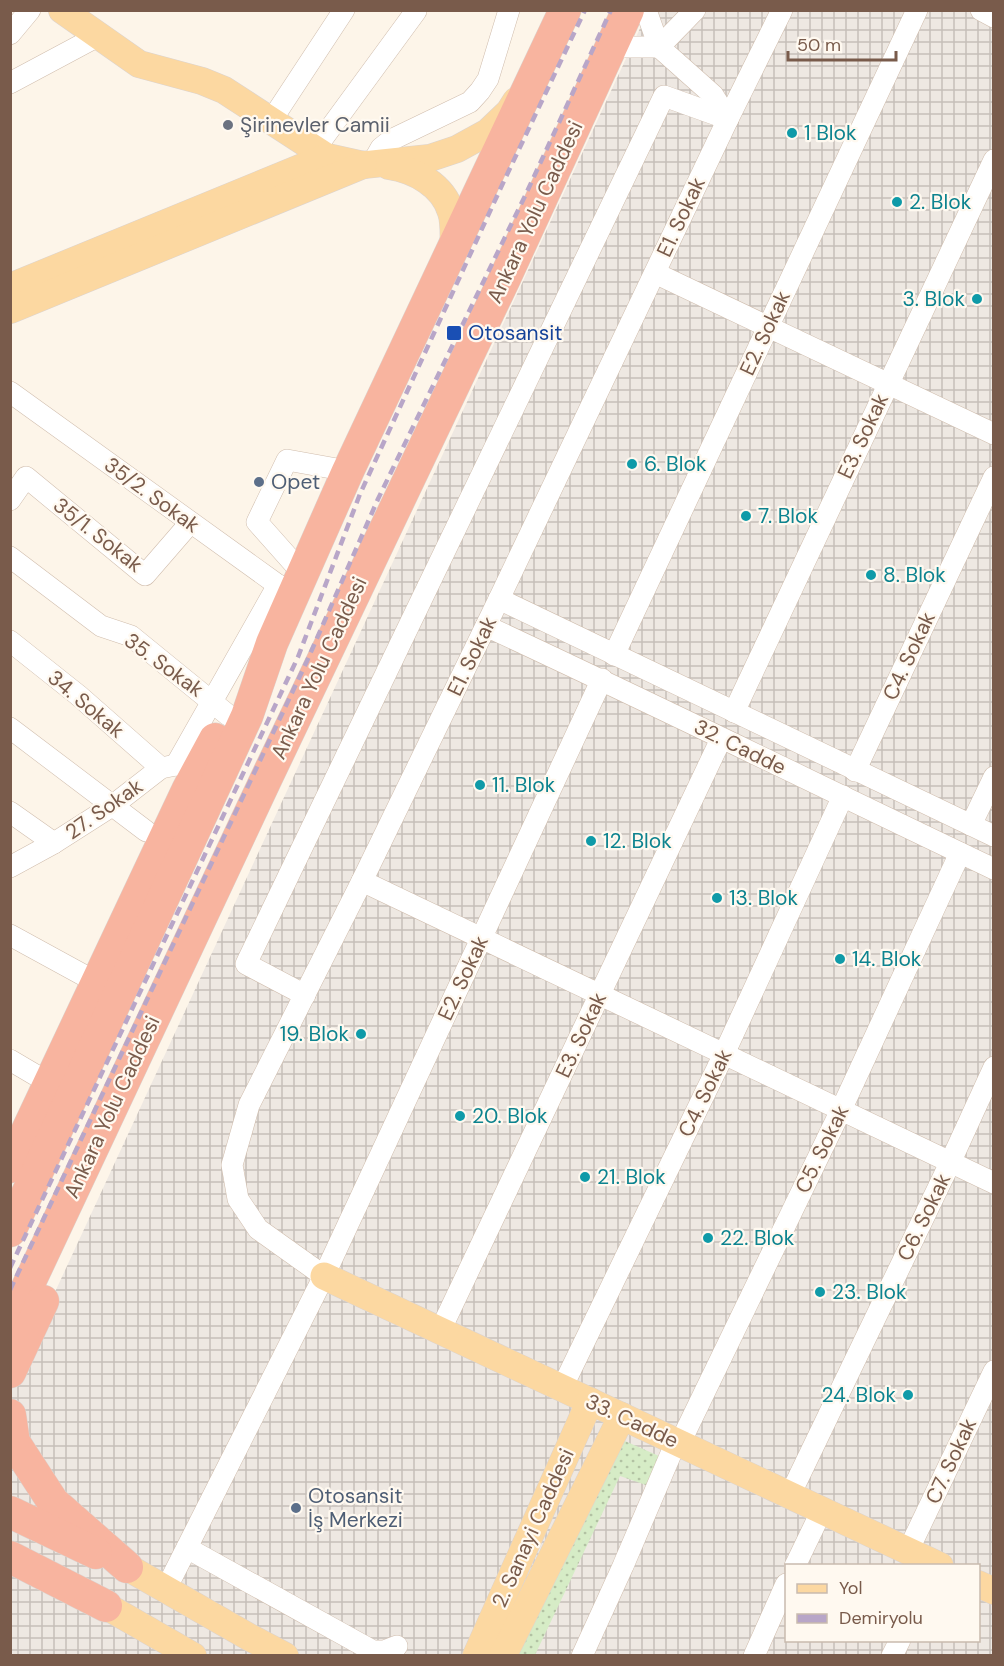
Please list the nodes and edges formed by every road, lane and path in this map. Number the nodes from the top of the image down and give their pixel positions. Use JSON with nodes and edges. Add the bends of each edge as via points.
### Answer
{"nodes":[{"id":1,"x":30,"y":10,"type":"edge"},
{"id":2,"x":62,"y":10,"type":"edge"},
{"id":3,"x":344,"y":10,"type":"edge"},
{"id":4,"x":416,"y":10,"type":"edge"},
{"id":5,"x":509,"y":10,"type":"edge"},
{"id":6,"x":565,"y":10,"type":"edge"},
{"id":7,"x":628,"y":10,"type":"edge"},
{"id":8,"x":646,"y":10,"type":"edge"},
{"id":9,"x":695,"y":10,"type":"edge"},
{"id":10,"x":782,"y":10,"type":"edge"},
{"id":11,"x":917,"y":10,"type":"edge"},
{"id":12,"x":981,"y":10,"type":"edge"},
{"id":13,"x":993,"y":17,"type":"edge"},
{"id":14,"x":10,"y":34,"type":"edge"},
{"id":15,"x":98,"y":36,"type":"junction"},
{"id":16,"x":659,"y":46,"type":"junction"},
{"id":17,"x":611,"y":47,"type":"junction"},
{"id":18,"x":546,"y":52,"type":"junction"},
{"id":19,"x":10,"y":83,"type":"edge"},
{"id":20,"x":728,"y":119,"type":"junction"},
{"id":21,"x":271,"y":121,"type":"junction"},
{"id":22,"x":321,"y":153,"type":"junction"},
{"id":23,"x":993,"y":160,"type":"edge"},
{"id":24,"x":371,"y":164,"type":"junction"},
{"id":25,"x":454,"y":250,"type":"junction"},
{"id":26,"x":655,"y":273,"type":"junction"},
{"id":27,"x":10,"y":287,"type":"edge"},
{"id":28,"x":10,"y":310,"type":"edge"},
{"id":29,"x":768,"y":327,"type":"junction"},
{"id":30,"x":888,"y":384,"type":"junction"},
{"id":31,"x":10,"y":392,"type":"edge"},
{"id":32,"x":993,"y":434,"type":"edge"},
{"id":33,"x":348,"y":471,"type":"junction"},
{"id":34,"x":993,"y":477,"type":"edge"},
{"id":35,"x":10,"y":500,"type":"edge"},
{"id":36,"x":190,"y":523,"type":"junction"},
{"id":37,"x":10,"y":557,"type":"edge"},
{"id":38,"x":293,"y":584,"type":"junction"},
{"id":39,"x":499,"y":599,"type":"junction"},
{"id":40,"x":341,"y":622,"type":"junction"},
{"id":41,"x":486,"y":626,"type":"junction"},
{"id":42,"x":10,"y":641,"type":"edge"},
{"id":43,"x":272,"y":644,"type":"junction"},
{"id":44,"x":614,"y":655,"type":"junction"},
{"id":45,"x":602,"y":680,"type":"junction"},
{"id":46,"x":220,"y":708,"type":"junction"},
{"id":47,"x":734,"y":712,"type":"junction"},
{"id":48,"x":10,"y":728,"type":"edge"},
{"id":49,"x":721,"y":739,"type":"junction"},
{"id":50,"x":179,"y":766,"type":"junction"},
{"id":51,"x":855,"y":771,"type":"junction"},
{"id":52,"x":993,"y":777,"type":"edge"},
{"id":53,"x":843,"y":796,"type":"junction"},
{"id":54,"x":112,"y":806,"type":"junction"},
{"id":55,"x":10,"y":812,"type":"edge"},
{"id":56,"x":971,"y":825,"type":"junction"},
{"id":57,"x":146,"y":831,"type":"dead end"},
{"id":58,"x":993,"y":836,"type":"edge"},
{"id":59,"x":54,"y":843,"type":"junction"},
{"id":60,"x":960,"y":854,"type":"junction"},
{"id":61,"x":10,"y":867,"type":"edge"},
{"id":62,"x":993,"y":869,"type":"edge"},
{"id":63,"x":362,"y":881,"type":"junction"},
{"id":64,"x":10,"y":935,"type":"edge"},
{"id":65,"x":481,"y":938,"type":"junction"},
{"id":66,"x":96,"y":982,"type":"junction"},
{"id":67,"x":305,"y":994,"type":"junction"},
{"id":68,"x":600,"y":995,"type":"junction"},
{"id":69,"x":724,"y":1054,"type":"junction"},
{"id":70,"x":10,"y":1060,"type":"edge"},
{"id":71,"x":993,"y":1067,"type":"edge"},
{"id":72,"x":49,"y":1083,"type":"junction"},
{"id":73,"x":841,"y":1110,"type":"junction"},
{"id":74,"x":13,"y":1156,"type":"edge"},
{"id":75,"x":950,"y":1163,"type":"junction"},
{"id":76,"x":993,"y":1183,"type":"edge"},
{"id":77,"x":10,"y":1231,"type":"edge"},
{"id":78,"x":324,"y":1276,"type":"junction"},
{"id":79,"x":10,"y":1324,"type":"edge"},
{"id":80,"x":440,"y":1331,"type":"junction"},
{"id":81,"x":993,"y":1371,"type":"edge"},
{"id":82,"x":11,"y":1372,"type":"edge"},
{"id":83,"x":562,"y":1388,"type":"junction"},
{"id":84,"x":10,"y":1396,"type":"edge"},
{"id":85,"x":590,"y":1401,"type":"junction"},
{"id":86,"x":10,"y":1415,"type":"edge"},
{"id":87,"x":622,"y":1416,"type":"junction"},
{"id":88,"x":678,"y":1442,"type":"junction"},
{"id":89,"x":790,"y":1495,"type":"junction"},
{"id":90,"x":822,"y":1510,"type":"junction"},
{"id":91,"x":10,"y":1512,"type":"edge"},
{"id":92,"x":187,"y":1548,"type":"junction"},
{"id":93,"x":908,"y":1551,"type":"junction"},
{"id":94,"x":10,"y":1557,"type":"edge"},
{"id":95,"x":796,"y":1564,"type":"edge"},
{"id":96,"x":935,"y":1564,"type":"edge"},
{"id":97,"x":127,"y":1567,"type":"junction"},
{"id":98,"x":10,"y":1582,"type":"edge"},
{"id":99,"x":785,"y":1586,"type":"edge"},
{"id":100,"x":166,"y":1589,"type":"junction"},
{"id":101,"x":106,"y":1606,"type":"junction"},
{"id":102,"x":899,"y":1642,"type":"edge"},
{"id":103,"x":397,"y":1646,"type":"dead end"},
{"id":104,"x":193,"y":1656,"type":"edge"},
{"id":105,"x":285,"y":1656,"type":"edge"},
{"id":106,"x":476,"y":1656,"type":"edge"},
{"id":107,"x":503,"y":1656,"type":"edge"},
{"id":108,"x":582,"y":1656,"type":"edge"},
{"id":109,"x":754,"y":1656,"type":"edge"},
{"id":110,"x":892,"y":1656,"type":"edge"}],
"edges":[{"from":1,"to":14,"type":"street"},
{"from":2,"to":15,"type":"main road"},
{"from":3,"to":21,"type":"street"},
{"from":4,"to":22,"type":"street"},
{"from":5,"to":24,"type":"street","via":[[488,79],[480,91],[470,102],[391,140]]},
{"from":6,"to":18,"type":"highway","name":"Ankara Yolu Caddesi"},
{"from":7,"to":17,"type":"highway","name":"Ankara Yolu Caddesi"},
{"from":8,"to":16,"type":"street"},
{"from":9,"to":16,"type":"street"},
{"from":10,"to":20,"type":"street","name":"E1. Sokak"},
{"from":11,"to":29,"type":"street","name":"E2. Sokak"},
{"from":12,"to":13,"type":"street"},
{"from":15,"to":19,"type":"street"},
{"from":15,"to":21,"type":"main road","via":[[139,64],[224,90]]},
{"from":16,"to":17,"type":"street"},
{"from":16,"to":20,"type":"street","via":[[713,95]]},
{"from":17,"to":40,"type":"highway","name":"Ankara Yolu Caddesi"},
{"from":18,"to":24,"type":"main road","via":[[509,112],[488,132],[430,158]]},
{"from":18,"to":25,"type":"highway","name":"Ankara Yolu Caddesi"},
{"from":20,"to":26,"type":"street","name":"E1. Sokak"},
{"from":20,"to":67,"type":"street","via":[[664,96],[659,106],[246,964]]},
{"from":21,"to":22,"type":"main road"},
{"from":22,"to":24,"type":"main road"},
{"from":22,"to":27,"type":"main road"},
{"from":23,"to":30,"type":"street","name":"E3. Sokak"},
{"from":24,"to":25,"type":"main road","via":[[420,175],[439,191],[452,212]]},
{"from":24,"to":28,"type":"main road"},
{"from":25,"to":33,"type":"highway","name":"Ankara Yolu Caddesi"},
{"from":26,"to":29,"type":"street"},
{"from":26,"to":39,"type":"street","name":"E1. Sokak"},
{"from":29,"to":30,"type":"street"},
{"from":29,"to":44,"type":"street","name":"E2. Sokak"},
{"from":30,"to":32,"type":"street"},
{"from":30,"to":47,"type":"street","name":"E3. Sokak"},
{"from":31,"to":36,"type":"street","name":"35/2. Sokak"},
{"from":33,"to":38,"type":"highway","name":"Ankara Yolu Caddesi"},
{"from":33,"to":38,"type":"street","via":[[287,460],[257,522]]},
{"from":34,"to":51,"type":"street","name":"C4. Sokak"},
{"from":35,"to":36,"type":"street","name":"35/1. Sokak","via":[[26,477],[146,575]]},
{"from":36,"to":38,"type":"street","name":"35/2. Sokak"},
{"from":37,"to":46,"type":"street","name":"35. Sokak","via":[[101,626],[131,636]]},
{"from":38,"to":43,"type":"highway","name":"Ankara Yolu Caddesi"},
{"from":38,"to":46,"type":"street"},
{"from":39,"to":41,"type":"street","name":"E1. Sokak"},
{"from":39,"to":44,"type":"street","name":"32. Cadde"},
{"from":40,"to":79,"type":"highway","name":"Ankara Yolu Caddesi"},
{"from":40,"to":82,"type":"highway","via":[[269,809]]},
{"from":41,"to":45,"type":"street","name":"32. Cadde"},
{"from":41,"to":63,"type":"street","name":"E1. Sokak"},
{"from":42,"to":50,"type":"street","name":"34. Sokak"},
{"from":43,"to":46,"type":"highway"},
{"from":43,"to":77,"type":"highway","name":"Ankara Yolu Caddesi","via":[[247,716]]},
{"from":44,"to":47,"type":"street","name":"32. Cadde"},
{"from":45,"to":49,"type":"street","name":"32. Cadde"},
{"from":45,"to":65,"type":"street","name":"E2. Sokak"},
{"from":46,"to":50,"type":"highway"},
{"from":47,"to":51,"type":"street","name":"32. Cadde"},
{"from":48,"to":54,"type":"street"},
{"from":49,"to":53,"type":"street","name":"32. Cadde"},
{"from":49,"to":68,"type":"street","name":"E3. Sokak"},
{"from":50,"to":54,"type":"street","name":"27. Sokak"},
{"from":50,"to":66,"type":"highway"},
{"from":51,"to":56,"type":"street","name":"32. Cadde"},
{"from":52,"to":56,"type":"street"},
{"from":53,"to":60,"type":"street","name":"32. Cadde"},
{"from":53,"to":69,"type":"street","name":"C4. Sokak"},
{"from":54,"to":57,"type":"street"},
{"from":54,"to":59,"type":"street","name":"27. Sokak"},
{"from":55,"to":59,"type":"street"},
{"from":56,"to":58,"type":"street","name":"32. Cadde"},
{"from":59,"to":61,"type":"street","name":"27. Sokak"},
{"from":60,"to":62,"type":"street","name":"32. Cadde"},
{"from":60,"to":73,"type":"street","name":"C5. Sokak"},
{"from":63,"to":65,"type":"street"},
{"from":63,"to":67,"type":"street","name":"E1. Sokak"},
{"from":64,"to":66,"type":"street"},
{"from":65,"to":68,"type":"street"},
{"from":65,"to":78,"type":"street","name":"E2. Sokak"},
{"from":66,"to":72,"type":"highway"},
{"from":67,"to":78,"type":"street","name":"E1. Sokak","via":[[249,1105],[232,1165],[238,1199],[258,1229]]},
{"from":68,"to":69,"type":"street"},
{"from":68,"to":80,"type":"street","name":"E3. Sokak"},
{"from":69,"to":73,"type":"street"},
{"from":69,"to":83,"type":"street","name":"C4. Sokak"},
{"from":70,"to":72,"type":"street"},
{"from":71,"to":75,"type":"street","name":"C6. Sokak"},
{"from":72,"to":74,"type":"highway"},
{"from":73,"to":75,"type":"street"},
{"from":73,"to":88,"type":"street","name":"C5. Sokak"},
{"from":75,"to":76,"type":"street"},
{"from":75,"to":89,"type":"street","name":"C6. Sokak"},
{"from":78,"to":80,"type":"main road","name":"33. Cadde"},
{"from":78,"to":92,"type":"street","name":"E2. Sokak"},
{"from":80,"to":83,"type":"main road","name":"33. Cadde"},
{"from":81,"to":93,"type":"street","name":"C7. Sokak"},
{"from":82,"to":84,"type":"highway"},
{"from":83,"to":85,"type":"main road","name":"33. Cadde"},
{"from":85,"to":87,"type":"main road","name":"33. Cadde"},
{"from":85,"to":106,"type":"main road","name":"2. Sanayi Caddesi"},
{"from":86,"to":97,"type":"highway","via":[[14,1442],[53,1502]]},
{"from":87,"to":88,"type":"main road","name":"33. Cadde"},
{"from":87,"to":107,"type":"main road","name":"2. Sanayi Caddesi"},
{"from":88,"to":89,"type":"main road","name":"33. Cadde"},
{"from":88,"to":108,"type":"street","name":"C5. Sokak"},
{"from":89,"to":90,"type":"main road","name":"33. Cadde"},
{"from":90,"to":93,"type":"main road","name":"33. Cadde"},
{"from":90,"to":95,"type":"street"},
{"from":91,"to":97,"type":"highway"},
{"from":92,"to":100,"type":"street","name":"E2. Sokak"},
{"from":92,"to":103,"type":"street","via":[[373,1651]]},
{"from":93,"to":96,"type":"main road","name":"33. Cadde"},
{"from":94,"to":101,"type":"highway"},
{"from":97,"to":100,"type":"main road"},
{"from":98,"to":101,"type":"highway","via":[[26,1581]]},
{"from":99,"to":109,"type":"street"},
{"from":100,"to":105,"type":"main road"},
{"from":101,"to":104,"type":"main road"},
{"from":102,"to":110,"type":"street"}]}
